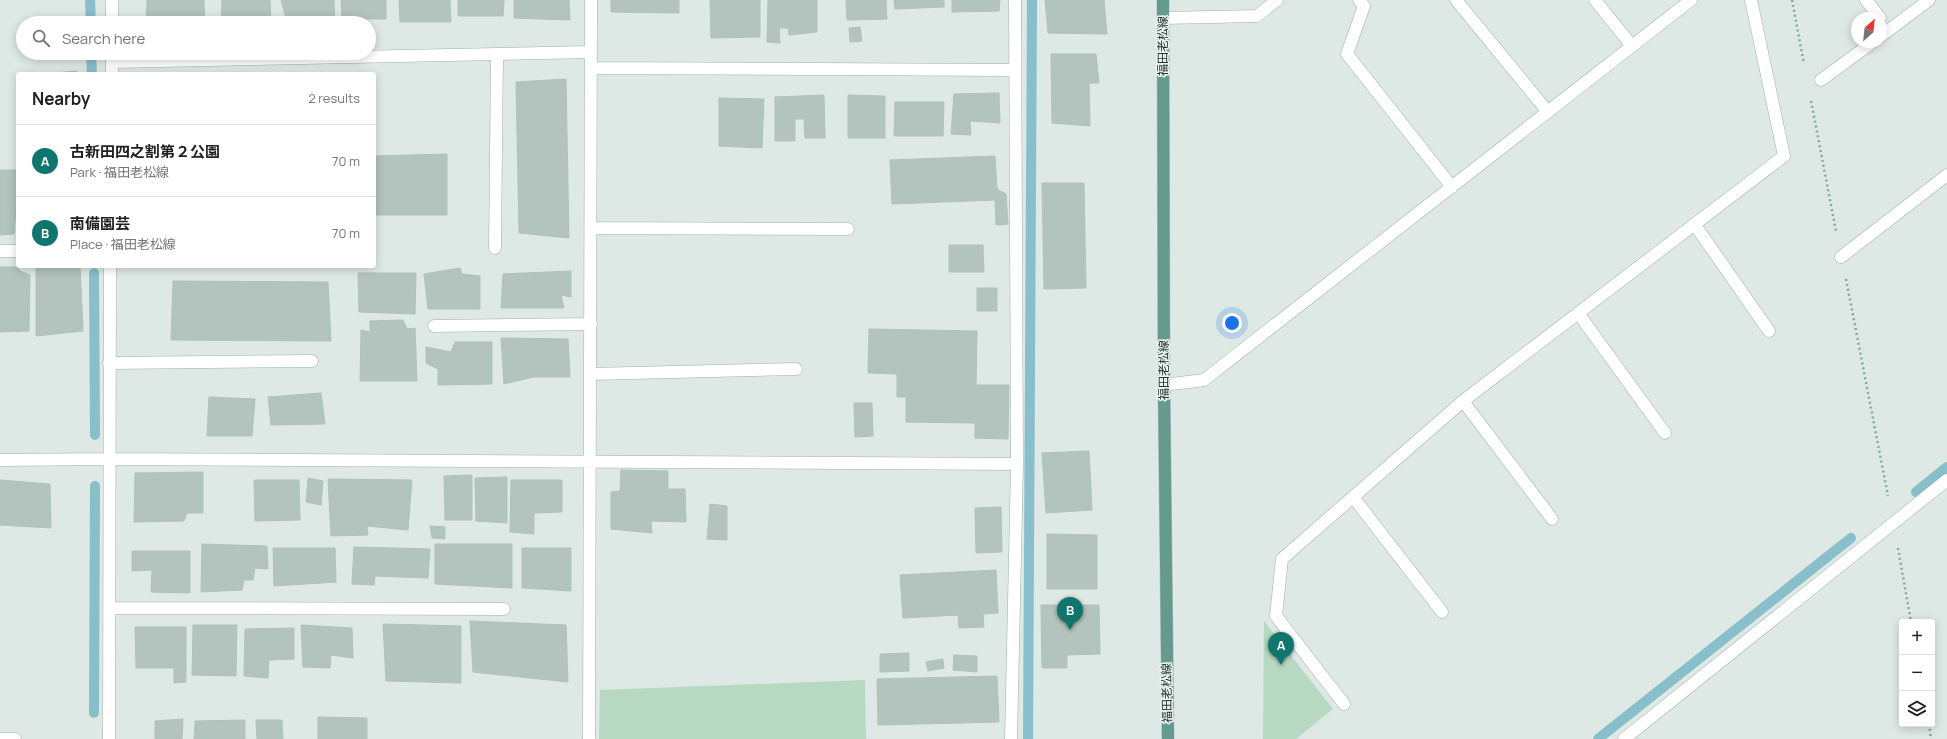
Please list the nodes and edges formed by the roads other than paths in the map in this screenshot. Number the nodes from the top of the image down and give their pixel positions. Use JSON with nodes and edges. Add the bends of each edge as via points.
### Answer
{"nodes":[{"id":1,"x":112,"y":0,"type":"edge"},
{"id":2,"x":591,"y":0,"type":"edge"},
{"id":3,"x":1015,"y":0,"type":"edge"},
{"id":4,"x":1163,"y":0,"type":"edge"},
{"id":5,"x":1277,"y":0,"type":"edge"},
{"id":6,"x":1359,"y":0,"type":"edge"},
{"id":7,"x":1456,"y":0,"type":"edge"},
{"id":8,"x":1595,"y":0,"type":"edge"},
{"id":9,"x":1691,"y":0,"type":"edge"},
{"id":10,"x":1751,"y":0,"type":"edge"},
{"id":11,"x":1866,"y":0,"type":"edge"},
{"id":12,"x":1930,"y":0,"type":"edge"},
{"id":13,"x":1875,"y":12,"type":"edge"},
{"id":14,"x":112,"y":16,"type":"edge"},
{"id":15,"x":1163,"y":18,"type":"junction"},
{"id":16,"x":1887,"y":32,"type":"edge"},
{"id":17,"x":1632,"y":46,"type":"junction"},
{"id":18,"x":1865,"y":48,"type":"edge"},
{"id":19,"x":591,"y":52,"type":"junction"},
{"id":20,"x":497,"y":55,"type":"junction"},
{"id":21,"x":376,"y":58,"type":"edge"},
{"id":22,"x":256,"y":60,"type":"edge"},
{"id":23,"x":112,"y":63,"type":"edge"},
{"id":24,"x":591,"y":68,"type":"junction"},
{"id":25,"x":1015,"y":70,"type":"junction"},
{"id":26,"x":1821,"y":80,"type":"dead end"},
{"id":27,"x":1548,"y":112,"type":"junction"},
{"id":28,"x":1947,"y":175,"type":"edge"},
{"id":29,"x":1452,"y":187,"type":"junction"},
{"id":30,"x":1694,"y":225,"type":"junction"},
{"id":31,"x":591,"y":228,"type":"junction"},
{"id":32,"x":848,"y":228,"type":"dead end"},
{"id":33,"x":495,"y":248,"type":"dead end"},
{"id":34,"x":0,"y":251,"type":"edge"},
{"id":35,"x":16,"y":251,"type":"edge"},
{"id":36,"x":1841,"y":256,"type":"road end"},
{"id":37,"x":110,"y":268,"type":"edge"},
{"id":38,"x":1578,"y":313,"type":"junction"},
{"id":39,"x":592,"y":324,"type":"junction"},
{"id":40,"x":434,"y":326,"type":"dead end"},
{"id":41,"x":1768,"y":331,"type":"dead end"},
{"id":42,"x":312,"y":361,"type":"dead end"},
{"id":43,"x":110,"y":363,"type":"junction"},
{"id":44,"x":796,"y":369,"type":"dead end"},
{"id":45,"x":591,"y":374,"type":"junction"},
{"id":46,"x":1164,"y":384,"type":"junction"},
{"id":47,"x":1463,"y":401,"type":"junction"},
{"id":48,"x":1665,"y":434,"type":"dead end"},
{"id":49,"x":109,"y":459,"type":"junction"},
{"id":50,"x":0,"y":460,"type":"edge"},
{"id":51,"x":591,"y":462,"type":"junction"},
{"id":52,"x":1017,"y":464,"type":"junction"},
{"id":53,"x":1947,"y":480,"type":"edge"},
{"id":54,"x":1353,"y":497,"type":"junction"},
{"id":55,"x":1552,"y":519,"type":"dead end"},
{"id":56,"x":109,"y":608,"type":"junction"},
{"id":57,"x":504,"y":609,"type":"dead end"},
{"id":58,"x":1442,"y":612,"type":"dead end"},
{"id":59,"x":1344,"y":704,"type":"dead end"},
{"id":60,"x":0,"y":739,"type":"edge"},
{"id":61,"x":15,"y":739,"type":"edge"},
{"id":62,"x":109,"y":739,"type":"edge"},
{"id":63,"x":589,"y":739,"type":"edge"},
{"id":64,"x":1011,"y":739,"type":"edge"},
{"id":65,"x":1168,"y":739,"type":"edge"},
{"id":66,"x":1624,"y":739,"type":"edge"}],
"edges":[{"from":1,"to":14,"type":"street"},
{"from":2,"to":19,"type":"street"},
{"from":3,"to":25,"type":"street"},
{"from":4,"to":15,"type":"main road","name":"福田老松線"},
{"from":5,"to":15,"type":"street","via":[[1257,16]]},
{"from":6,"to":29,"type":"street","via":[[1364,6],[1347,54]]},
{"from":7,"to":27,"type":"street"},
{"from":8,"to":17,"type":"street"},
{"from":9,"to":17,"type":"street"},
{"from":10,"to":30,"type":"street","via":[[1784,156]]},
{"from":11,"to":13,"type":"street"},
{"from":12,"to":16,"type":"street"},
{"from":15,"to":46,"type":"main road","name":"福田老松線"},
{"from":17,"to":27,"type":"street"},
{"from":18,"to":26,"type":"street"},
{"from":19,"to":20,"type":"street"},
{"from":19,"to":24,"type":"street"},
{"from":20,"to":21,"type":"street"},
{"from":20,"to":33,"type":"street"},
{"from":22,"to":23,"type":"street"},
{"from":24,"to":25,"type":"street"},
{"from":24,"to":31,"type":"street"},
{"from":25,"to":52,"type":"street"},
{"from":27,"to":29,"type":"street"},
{"from":28,"to":36,"type":"street"},
{"from":29,"to":46,"type":"street","via":[[1204,380]]},
{"from":30,"to":38,"type":"street"},
{"from":30,"to":41,"type":"street"},
{"from":31,"to":32,"type":"street"},
{"from":31,"to":39,"type":"street"},
{"from":34,"to":35,"type":"street"},
{"from":37,"to":43,"type":"street"},
{"from":38,"to":47,"type":"street"},
{"from":38,"to":48,"type":"street"},
{"from":39,"to":40,"type":"street"},
{"from":39,"to":45,"type":"street"},
{"from":42,"to":43,"type":"street"},
{"from":43,"to":49,"type":"street"},
{"from":44,"to":45,"type":"street"},
{"from":45,"to":51,"type":"street"},
{"from":46,"to":65,"type":"main road","name":"福田老松線"},
{"from":47,"to":54,"type":"street"},
{"from":47,"to":55,"type":"street"},
{"from":49,"to":50,"type":"street"},
{"from":49,"to":51,"type":"street"},
{"from":49,"to":56,"type":"street"},
{"from":51,"to":52,"type":"street"},
{"from":51,"to":63,"type":"street"},
{"from":52,"to":64,"type":"street"},
{"from":53,"to":66,"type":"street"},
{"from":54,"to":58,"type":"street"},
{"from":54,"to":59,"type":"street","via":[[1282,559],[1276,616]]},
{"from":56,"to":57,"type":"street"},
{"from":56,"to":62,"type":"street"},
{"from":60,"to":61,"type":"street"}]}
